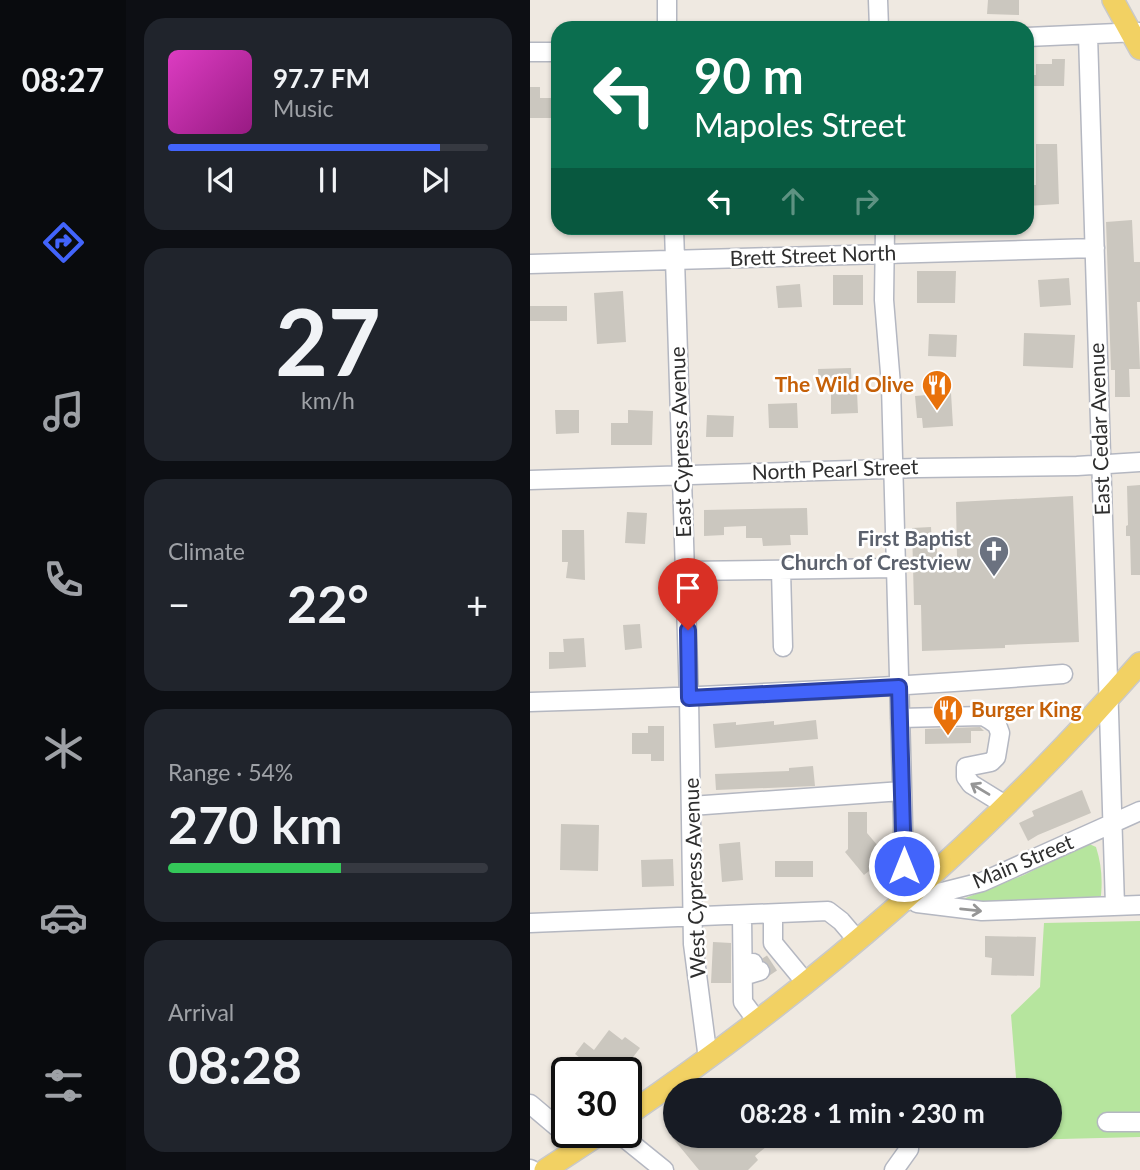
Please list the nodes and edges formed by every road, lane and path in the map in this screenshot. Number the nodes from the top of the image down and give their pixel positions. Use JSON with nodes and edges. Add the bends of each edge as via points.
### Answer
{"nodes":[{"id":1,"x":667,"y":0,"type":"edge"},
{"id":2,"x":878,"y":0,"type":"edge"},
{"id":3,"x":1113,"y":0,"type":"edge"},
{"id":4,"x":667,"y":21,"type":"edge"},
{"id":5,"x":879,"y":21,"type":"edge"},
{"id":6,"x":1088,"y":35,"type":"junction"},
{"id":7,"x":1034,"y":37,"type":"edge"},
{"id":8,"x":1137,"y":38,"type":"edge"},
{"id":9,"x":530,"y":52,"type":"edge"},
{"id":10,"x":551,"y":52,"type":"edge"},
{"id":11,"x":674,"y":235,"type":"edge"},
{"id":12,"x":885,"y":235,"type":"edge"},
{"id":13,"x":1095,"y":248,"type":"junction"},
{"id":14,"x":884,"y":254,"type":"junction"},
{"id":15,"x":675,"y":260,"type":"junction"},
{"id":16,"x":530,"y":264,"type":"edge"},
{"id":17,"x":1140,"y":462,"type":"edge"},
{"id":18,"x":1101,"y":465,"type":"junction"},
{"id":19,"x":893,"y":469,"type":"junction"},
{"id":20,"x":682,"y":475,"type":"junction"},
{"id":21,"x":530,"y":480,"type":"edge"},
{"id":22,"x":895,"y":568,"type":"junction"},
{"id":23,"x":781,"y":570,"type":"junction"},
{"id":24,"x":686,"y":571,"type":"junction"},
{"id":25,"x":783,"y":646,"type":"dead end"},
{"id":26,"x":1140,"y":663,"type":"edge"},
{"id":27,"x":1063,"y":674,"type":"dead end"},
{"id":28,"x":899,"y":687,"type":"junction"},
{"id":29,"x":689,"y":698,"type":"junction"},
{"id":30,"x":1109,"y":698,"type":"junction"},
{"id":31,"x":530,"y":702,"type":"edge"},
{"id":32,"x":900,"y":718,"type":"junction"},
{"id":33,"x":902,"y":791,"type":"junction"},
{"id":34,"x":1005,"y":805,"type":"junction"},
{"id":35,"x":691,"y":806,"type":"junction"},
{"id":36,"x":1140,"y":811,"type":"edge"},
{"id":37,"x":1113,"y":823,"type":"junction"},
{"id":38,"x":903,"y":902,"type":"junction"},
{"id":39,"x":1115,"y":905,"type":"junction"},
{"id":40,"x":1140,"y":905,"type":"edge"},
{"id":41,"x":773,"y":914,"type":"junction"},
{"id":42,"x":742,"y":915,"type":"junction"},
{"id":43,"x":693,"y":917,"type":"junction"},
{"id":44,"x":530,"y":923,"type":"edge"},
{"id":45,"x":742,"y":934,"type":"junction"},
{"id":46,"x":857,"y":941,"type":"junction"},
{"id":47,"x":763,"y":961,"type":"junction"},
{"id":48,"x":806,"y":982,"type":"junction"},
{"id":49,"x":757,"y":1021,"type":"junction"},
{"id":50,"x":708,"y":1059,"type":"junction"},
{"id":51,"x":642,"y":1100,"type":"edge"},
{"id":52,"x":530,"y":1104,"type":"edge"},
{"id":53,"x":551,"y":1122,"type":"edge"},
{"id":54,"x":1107,"y":1122,"type":"dead end"},
{"id":55,"x":1140,"y":1122,"type":"edge"},
{"id":56,"x":579,"y":1148,"type":"edge"},
{"id":57,"x":637,"y":1148,"type":"edge"},
{"id":58,"x":909,"y":1149,"type":"dead end"},
{"id":59,"x":545,"y":1170,"type":"edge"},
{"id":60,"x":664,"y":1170,"type":"edge"},
{"id":61,"x":895,"y":1170,"type":"edge"}],
"edges":[{"from":1,"to":4,"type":"street"},
{"from":2,"to":5,"type":"street"},
{"from":3,"to":8,"type":"main road"},
{"from":6,"to":7,"type":"street"},
{"from":6,"to":8,"type":"street"},
{"from":6,"to":13,"type":"street","name":"East Cedar Avenue"},
{"from":9,"to":10,"type":"street"},
{"from":11,"to":15,"type":"street","name":"East Cypress Avenue"},
{"from":12,"to":14,"type":"street"},
{"from":13,"to":14,"type":"street","name":"Brett Street North"},
{"from":13,"to":18,"type":"street","name":"East Cedar Avenue"},
{"from":14,"to":15,"type":"street","name":"Brett Street North"},
{"from":14,"to":19,"type":"street"},
{"from":15,"to":16,"type":"street","name":"Brett Street North"},
{"from":15,"to":20,"type":"street","name":"East Cypress Avenue"},
{"from":17,"to":18,"type":"street","name":"North Pearl Street"},
{"from":18,"to":19,"type":"street","name":"North Pearl Street"},
{"from":18,"to":30,"type":"street","name":"East Cedar Avenue"},
{"from":19,"to":20,"type":"street","name":"North Pearl Street"},
{"from":19,"to":22,"type":"street"},
{"from":20,"to":21,"type":"street","name":"North Pearl Street"},
{"from":20,"to":24,"type":"street","name":"East Cypress Avenue"},
{"from":22,"to":23,"type":"street"},
{"from":22,"to":28,"type":"street"},
{"from":23,"to":24,"type":"street"},
{"from":23,"to":25,"type":"street"},
{"from":24,"to":29,"type":"street","name":"East Cypress Avenue"},
{"from":26,"to":30,"type":"main road"},
{"from":27,"to":28,"type":"street"},
{"from":28,"to":29,"type":"street"},
{"from":28,"to":32,"type":"street"},
{"from":29,"to":31,"type":"street"},
{"from":29,"to":35,"type":"street","name":"West Cypress Avenue"},
{"from":30,"to":34,"type":"main road"},
{"from":30,"to":37,"type":"street","name":"East Cedar Avenue"},
{"from":32,"to":33,"type":"street"},
{"from":34,"to":32,"type":"street","one_way":true,"via":[[966,777],[966,767],[996,757],[997,725],[983,716]]},
{"from":33,"to":35,"type":"street"},
{"from":33,"to":38,"type":"street"},
{"from":34,"to":38,"type":"main road"},
{"from":35,"to":43,"type":"street","name":"West Cypress Avenue"},
{"from":36,"to":37,"type":"street","name":"Main Street"},
{"from":37,"to":38,"type":"street","name":"Main Street","via":[[982,882]]},
{"from":37,"to":39,"type":"street","name":"East Cedar Avenue"},
{"from":38,"to":39,"type":"street","one_way":true,"via":[[983,911]]},
{"from":38,"to":46,"type":"main road"},
{"from":39,"to":40,"type":"street"},
{"from":41,"to":42,"type":"street"},
{"from":41,"to":46,"type":"street","via":[[828,911]]},
{"from":41,"to":47,"type":"street"},
{"from":42,"to":43,"type":"street"},
{"from":42,"to":45,"type":"street"},
{"from":43,"to":44,"type":"street"},
{"from":43,"to":50,"type":"street","name":"West Cypress Avenue"},
{"from":45,"to":47,"type":"street"},
{"from":45,"to":47,"type":"street"},
{"from":46,"to":48,"type":"main road"},
{"from":47,"to":48,"type":"street"},
{"from":47,"to":49,"type":"street","via":[[743,1002]]},
{"from":48,"to":49,"type":"main road"},
{"from":49,"to":50,"type":"main road"},
{"from":50,"to":51,"type":"main road"},
{"from":52,"to":53,"type":"street"},
{"from":54,"to":55,"type":"street"},
{"from":56,"to":59,"type":"main road"},
{"from":57,"to":60,"type":"street"},
{"from":58,"to":61,"type":"street"}]}
